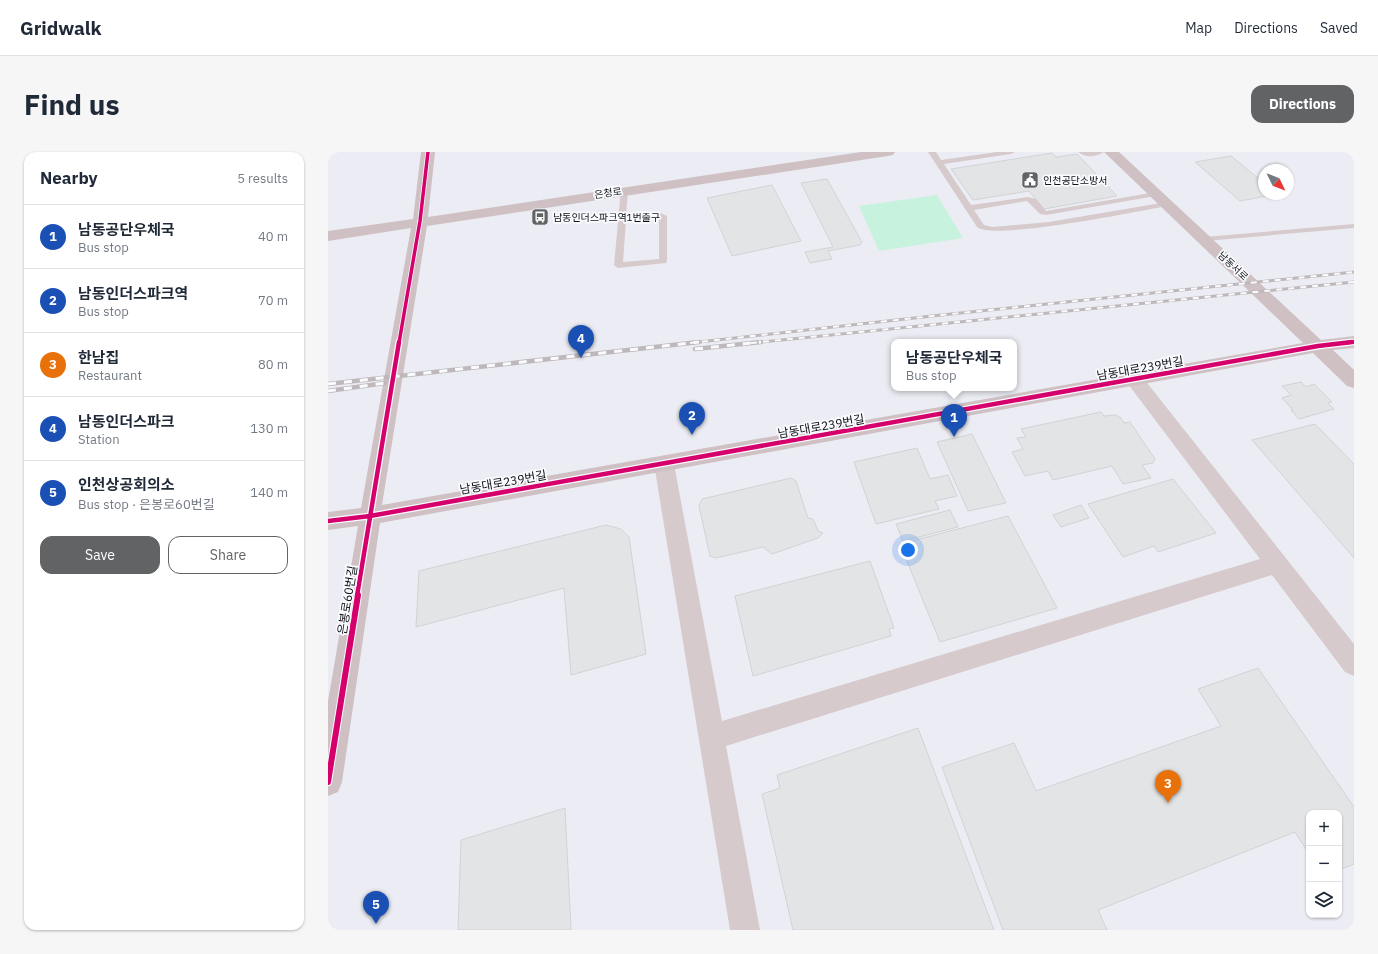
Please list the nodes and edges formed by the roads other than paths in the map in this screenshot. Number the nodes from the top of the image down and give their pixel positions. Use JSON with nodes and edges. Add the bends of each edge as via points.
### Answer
{"nodes":[{"id":1,"x":428,"y":152,"type":"edge"},
{"id":2,"x":888,"y":152,"type":"edge"},
{"id":3,"x":932,"y":152,"type":"edge"},
{"id":4,"x":1011,"y":152,"type":"edge"},
{"id":5,"x":1082,"y":152,"type":"edge"},
{"id":6,"x":1100,"y":152,"type":"edge"},
{"id":7,"x":1111,"y":152,"type":"edge"},
{"id":8,"x":938,"y":162,"type":"junction"},
{"id":9,"x":624,"y":191,"type":"junction"},
{"id":10,"x":1161,"y":199,"type":"junction"},
{"id":11,"x":969,"y":208,"type":"junction"},
{"id":12,"x":622,"y":219,"type":"junction"},
{"id":13,"x":420,"y":221,"type":"junction"},
{"id":14,"x":1354,"y":226,"type":"edge"},
{"id":15,"x":328,"y":236,"type":"edge"},
{"id":16,"x":1204,"y":240,"type":"junction"},
{"id":17,"x":1354,"y":342,"type":"edge"},
{"id":18,"x":1318,"y":346,"type":"junction"},
{"id":19,"x":1134,"y":379,"type":"junction"},
{"id":20,"x":1354,"y":380,"type":"edge"},
{"id":21,"x":664,"y":464,"type":"junction"},
{"id":22,"x":370,"y":516,"type":"junction"},
{"id":23,"x":328,"y":521,"type":"edge"},
{"id":24,"x":1277,"y":564,"type":"junction"},
{"id":25,"x":1354,"y":664,"type":"edge"},
{"id":26,"x":712,"y":737,"type":"junction"},
{"id":27,"x":328,"y":782,"type":"edge"},
{"id":28,"x":745,"y":930,"type":"edge"}],
"edges":[{"from":1,"to":13,"type":"street","name":"은봉로60번길"},
{"from":2,"to":9,"type":"street","name":"은청로"},
{"from":3,"to":8,"type":"lane"},
{"from":4,"to":8,"type":"lane"},
{"from":5,"to":6,"type":"lane"},
{"from":7,"to":10,"type":"street","name":"남동서로"},
{"from":8,"to":11,"type":"lane"},
{"from":9,"to":12,"type":"lane"},
{"from":9,"to":13,"type":"street","name":"은청로"},
{"from":10,"to":11,"type":"lane","via":[[1046,213],[1034,201],[1028,199]]},
{"from":10,"to":11,"type":"lane","via":[[1049,224],[992,229],[981,227]]},
{"from":10,"to":16,"type":"street","name":"남동서로"},
{"from":12,"to":12,"type":"lane","via":[[618,265],[663,261],[662,216],[658,214]]},
{"from":13,"to":15,"type":"street","name":"은청로"},
{"from":13,"to":22,"type":"street","name":"은봉로60번길"},
{"from":14,"to":16,"type":"lane"},
{"from":16,"to":18,"type":"street","name":"남동서로"},
{"from":17,"to":18,"type":"street","name":"남동대로239번길"},
{"from":18,"to":19,"type":"street","name":"남동대로239번길"},
{"from":18,"to":20,"type":"street","name":"남동서로"},
{"from":19,"to":21,"type":"street","name":"남동대로239번길"},
{"from":19,"to":24,"type":"street"},
{"from":21,"to":22,"type":"street","name":"남동대로239번길"},
{"from":21,"to":26,"type":"street"},
{"from":22,"to":23,"type":"street","name":"남동대로239번길"},
{"from":22,"to":27,"type":"street","name":"은봉로60번길"},
{"from":24,"to":25,"type":"street"},
{"from":24,"to":26,"type":"street"},
{"from":26,"to":28,"type":"street"}]}
